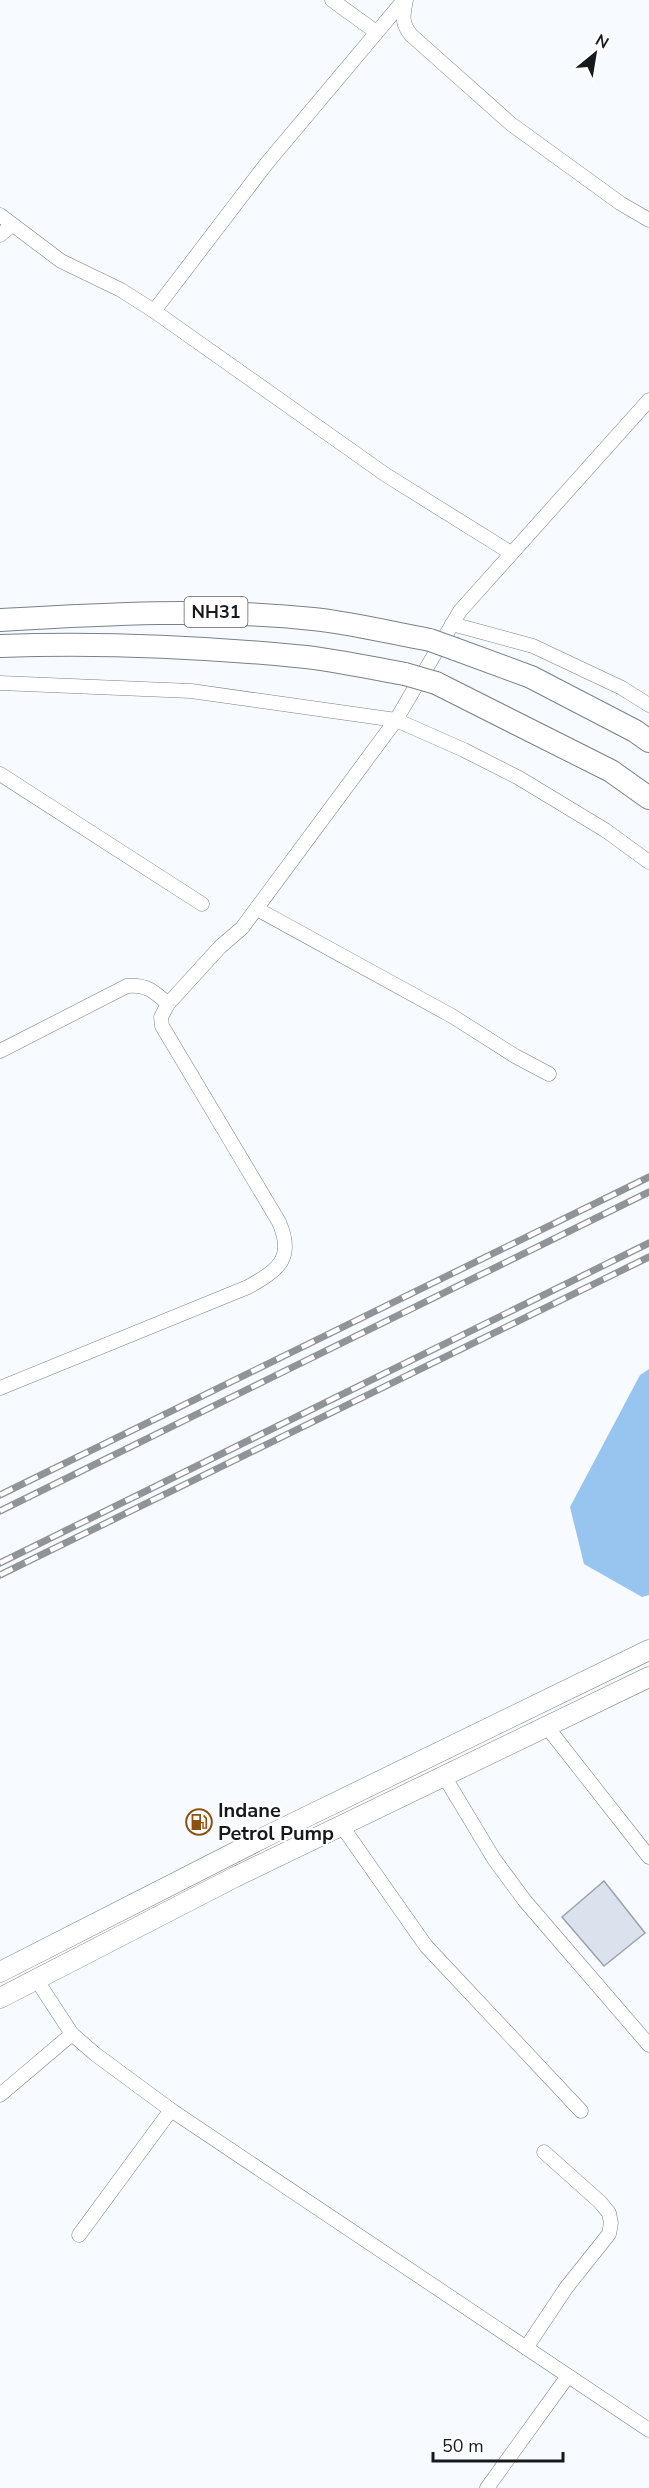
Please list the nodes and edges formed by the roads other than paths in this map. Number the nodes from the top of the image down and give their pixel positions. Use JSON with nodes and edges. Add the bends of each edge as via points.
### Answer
{"nodes":[{"id":1,"x":332,"y":0,"type":"edge"},
{"id":2,"x":405,"y":0,"type":"edge"},
{"id":3,"x":376,"y":32,"type":"junction"},
{"id":4,"x":0,"y":215,"type":"edge"},
{"id":5,"x":649,"y":220,"type":"edge"},
{"id":6,"x":12,"y":225,"type":"junction"},
{"id":7,"x":0,"y":235,"type":"edge"},
{"id":8,"x":154,"y":311,"type":"junction"},
{"id":9,"x":649,"y":400,"type":"edge"},
{"id":10,"x":511,"y":553,"type":"junction"},
{"id":11,"x":0,"y":620,"type":"edge"},
{"id":12,"x":452,"y":624,"type":"junction"},
{"id":13,"x":0,"y":646,"type":"edge"},
{"id":14,"x":0,"y":683,"type":"edge"},
{"id":15,"x":649,"y":705,"type":"edge"},
{"id":16,"x":396,"y":720,"type":"junction"},
{"id":17,"x":649,"y":741,"type":"edge"},
{"id":18,"x":0,"y":774,"type":"edge"},
{"id":19,"x":649,"y":798,"type":"edge"},
{"id":20,"x":649,"y":862,"type":"edge"},
{"id":21,"x":202,"y":904,"type":"dead end"},
{"id":22,"x":257,"y":909,"type":"junction"},
{"id":23,"x":168,"y":1004,"type":"junction"},
{"id":24,"x":0,"y":1051,"type":"edge"},
{"id":25,"x":549,"y":1074,"type":"dead end"},
{"id":26,"x":0,"y":1389,"type":"edge"},
{"id":27,"x":649,"y":1650,"type":"edge"},
{"id":28,"x":649,"y":1677,"type":"edge"},
{"id":29,"x":548,"y":1727,"type":"junction"},
{"id":30,"x":444,"y":1776,"type":"junction"},
{"id":31,"x":341,"y":1826,"type":"junction"},
{"id":32,"x":649,"y":1857,"type":"edge"},
{"id":33,"x":174,"y":1883,"type":"junction"},
{"id":34,"x":183,"y":1904,"type":"junction"},
{"id":35,"x":0,"y":1972,"type":"edge"},
{"id":36,"x":36,"y":1979,"type":"junction"},
{"id":37,"x":0,"y":1998,"type":"edge"},
{"id":38,"x":72,"y":2034,"type":"junction"},
{"id":39,"x":649,"y":2044,"type":"edge"},
{"id":40,"x":0,"y":2095,"type":"edge"},
{"id":41,"x":171,"y":2110,"type":"junction"},
{"id":42,"x":581,"y":2111,"type":"dead end"},
{"id":43,"x":544,"y":2152,"type":"dead end"},
{"id":44,"x":79,"y":2235,"type":"dead end"},
{"id":45,"x":526,"y":2348,"type":"junction"},
{"id":46,"x":568,"y":2376,"type":"junction"},
{"id":47,"x":649,"y":2430,"type":"edge"},
{"id":48,"x":487,"y":2488,"type":"edge"}],
"edges":[{"from":1,"to":3,"type":"street"},
{"from":2,"to":3,"type":"street"},
{"from":2,"to":5,"type":"street","via":[[402,20],[411,35],[511,124]]},
{"from":3,"to":8,"type":"street","via":[[267,163]]},
{"from":4,"to":6,"type":"street"},
{"from":6,"to":7,"type":"street"},
{"from":6,"to":8,"type":"street","via":[[61,261]]},
{"from":8,"to":10,"type":"street","via":[[386,475]]},
{"from":9,"to":10,"type":"street"},
{"from":10,"to":12,"type":"street"},
{"from":11,"to":17,"type":"highway","number":"NH31","bridge":true,"via":[[218,612],[315,619],[430,640],[531,677]]},
{"from":12,"to":15,"type":"street","via":[[532,646],[622,688]]},
{"from":12,"to":16,"type":"street"},
{"from":13,"to":19,"type":"highway","number":"NH31","bridge":true,"via":[[77,643],[214,650],[308,657],[405,674],[436,683],[611,771]]},
{"from":14,"to":16,"type":"street","via":[[191,692]]},
{"from":16,"to":20,"type":"street","via":[[519,778]]},
{"from":16,"to":22,"type":"street"},
{"from":18,"to":21,"type":"street"},
{"from":22,"to":23,"type":"street"},
{"from":22,"to":25,"type":"street"},
{"from":23,"to":24,"type":"street","via":[[152,989],[140,984],[127,986]]},
{"from":23,"to":26,"type":"street","via":[[161,1017],[162,1026],[279,1222],[286,1248],[283,1260],[277,1269],[248,1287]]},
{"from":27,"to":33,"type":"main road"},
{"from":28,"to":29,"type":"main road"},
{"from":29,"to":30,"type":"main road"},
{"from":29,"to":32,"type":"street"},
{"from":30,"to":31,"type":"main road"},
{"from":30,"to":39,"type":"street","via":[[494,1859],[525,1901]]},
{"from":31,"to":34,"type":"main road"},
{"from":31,"to":42,"type":"street","via":[[426,1946]]},
{"from":33,"to":34,"type":"main road"},
{"from":33,"to":35,"type":"main road"},
{"from":34,"to":36,"type":"main road"},
{"from":36,"to":37,"type":"main road"},
{"from":36,"to":38,"type":"street"},
{"from":38,"to":40,"type":"street"},
{"from":38,"to":41,"type":"street"},
{"from":41,"to":44,"type":"street"},
{"from":41,"to":45,"type":"street"},
{"from":43,"to":45,"type":"street","via":[[600,2202],[611,2223],[609,2234]]},
{"from":45,"to":46,"type":"street"},
{"from":46,"to":47,"type":"street"},
{"from":46,"to":48,"type":"street"}]}
